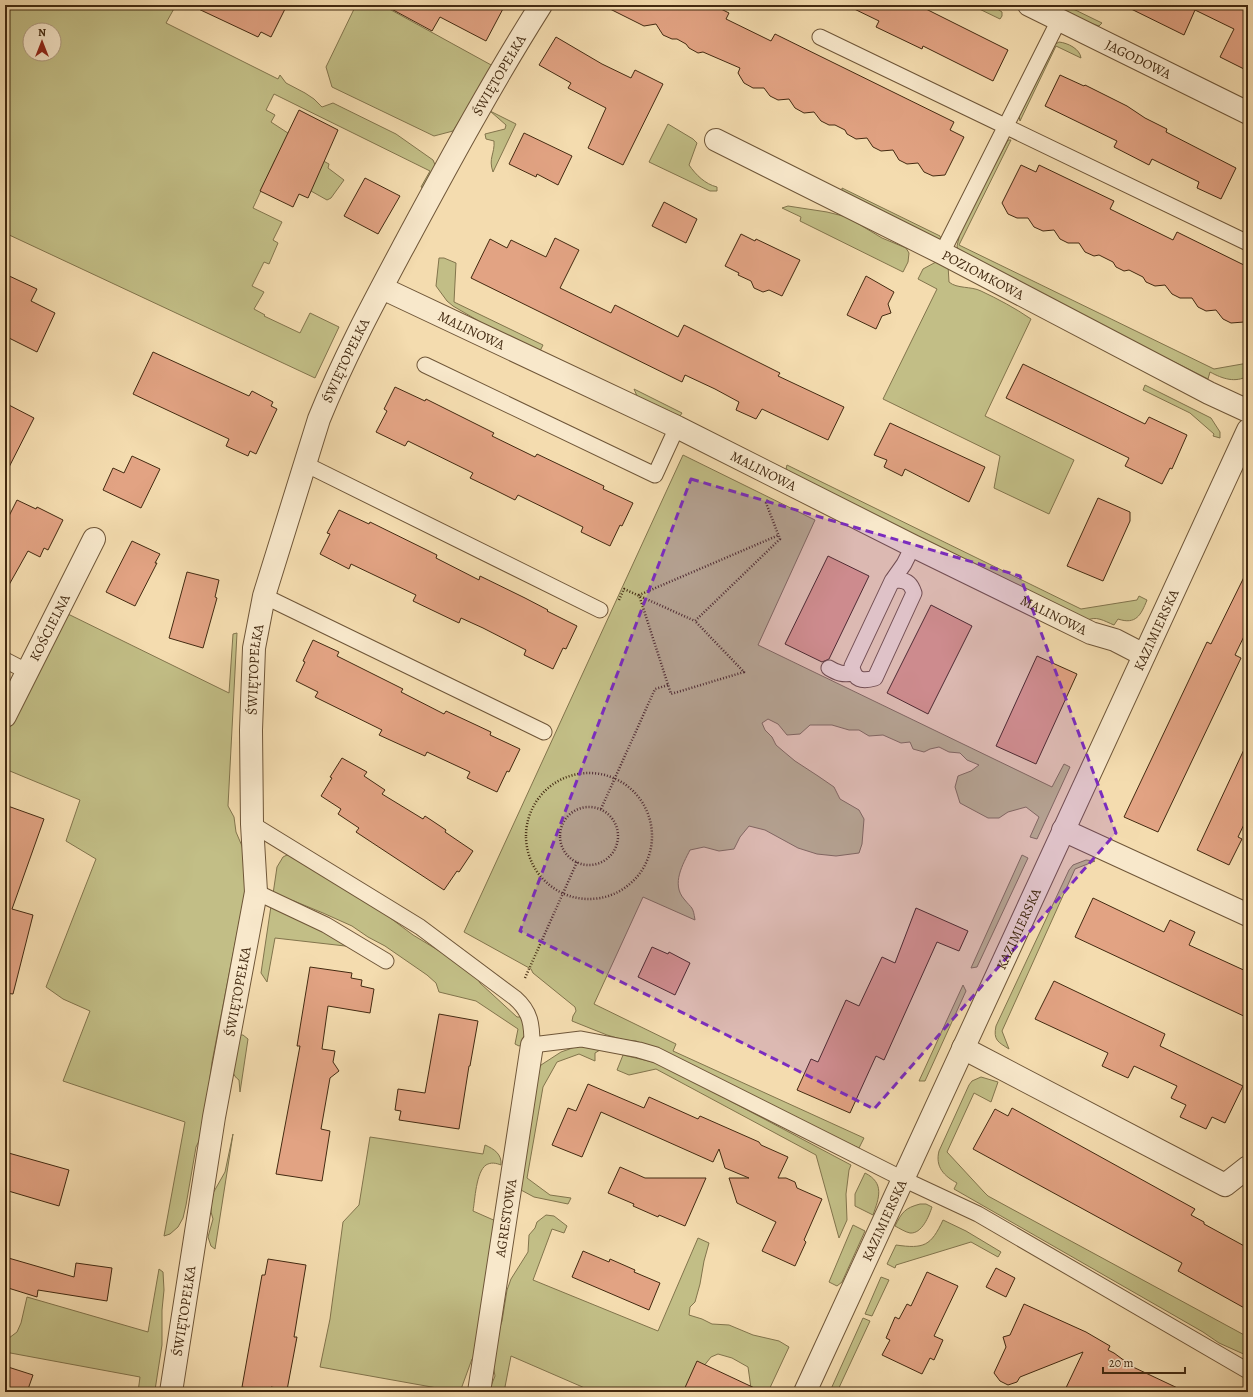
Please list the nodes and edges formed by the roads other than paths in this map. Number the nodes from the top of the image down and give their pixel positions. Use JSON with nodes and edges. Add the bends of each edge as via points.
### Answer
{"nodes":[{"id":1,"x":541,"y":5,"type":"edge"},
{"id":2,"x":1029,"y":5,"type":"edge"},
{"id":3,"x":1059,"y":20,"type":"junction"},
{"id":4,"x":820,"y":37,"type":"dead end"},
{"id":5,"x":1248,"y":113,"type":"edge"},
{"id":6,"x":1006,"y":126,"type":"junction"},
{"id":7,"x":716,"y":140,"type":"dead end"},
{"id":8,"x":1248,"y":243,"type":"edge"},
{"id":9,"x":942,"y":253,"type":"junction"},
{"id":10,"x":382,"y":288,"type":"junction"},
{"id":11,"x":424,"y":365,"type":"dead end"},
{"id":12,"x":1248,"y":412,"type":"edge"},
{"id":13,"x":678,"y":427,"type":"junction"},
{"id":14,"x":1248,"y":430,"type":"edge"},
{"id":15,"x":305,"y":464,"type":"junction"},
{"id":16,"x":94,"y":539,"type":"dead end"},
{"id":17,"x":913,"y":546,"type":"junction"},
{"id":18,"x":892,"y":581,"type":"junction"},
{"id":19,"x":264,"y":596,"type":"junction"},
{"id":20,"x":600,"y":610,"type":"dead end"},
{"id":21,"x":1144,"y":655,"type":"junction"},
{"id":22,"x":5,"y":660,"type":"edge"},
{"id":23,"x":829,"y":668,"type":"dead end"},
{"id":24,"x":28,"y":672,"type":"junction"},
{"id":25,"x":853,"y":673,"type":"junction"},
{"id":26,"x":5,"y":716,"type":"edge"},
{"id":27,"x":544,"y":732,"type":"dead end"},
{"id":28,"x":252,"y":824,"type":"junction"},
{"id":29,"x":1063,"y":830,"type":"junction"},
{"id":30,"x":256,"y":892,"type":"junction"},
{"id":31,"x":1246,"y":909,"type":"edge"},
{"id":32,"x":386,"y":961,"type":"dead end"},
{"id":33,"x":532,"y":1045,"type":"junction"},
{"id":34,"x":963,"y":1048,"type":"junction"},
{"id":35,"x":1248,"y":1167,"type":"edge"},
{"id":36,"x":903,"y":1179,"type":"junction"},
{"id":37,"x":1248,"y":1371,"type":"edge"},
{"id":38,"x":172,"y":1392,"type":"edge"},
{"id":39,"x":479,"y":1392,"type":"edge"},
{"id":40,"x":805,"y":1392,"type":"edge"}],
"edges":[{"from":1,"to":10,"type":"street","name":"ŚWIĘTOPEŁKA","via":[[451,157]]},
{"from":2,"to":3,"type":"street","name":"JAGODOWA"},
{"from":3,"to":5,"type":"street","name":"JAGODOWA"},
{"from":3,"to":6,"type":"lane"},
{"from":4,"to":6,"type":"lane"},
{"from":6,"to":8,"type":"lane"},
{"from":6,"to":9,"type":"lane"},
{"from":7,"to":9,"type":"street","name":"POZIOMKOWA"},
{"from":9,"to":12,"type":"street","name":"POZIOMKOWA"},
{"from":10,"to":13,"type":"street","name":"MALINOWA"},
{"from":10,"to":15,"type":"street","name":"ŚWIĘTOPEŁKA","via":[[329,394]]},
{"from":11,"to":13,"type":"lane","via":[[655,475]]},
{"from":13,"to":17,"type":"street","name":"MALINOWA"},
{"from":14,"to":21,"type":"street","name":"KAZIMIERSKA"},
{"from":15,"to":19,"type":"street","name":"ŚWIĘTOPEŁKA"},
{"from":15,"to":20,"type":"lane"},
{"from":16,"to":24,"type":"street","name":"KOŚCIELNA"},
{"from":17,"to":18,"type":"lane"},
{"from":17,"to":21,"type":"street","name":"MALINOWA","via":[[1091,633],[1115,640]]},
{"from":18,"to":25,"type":"lane","via":[[852,666]]},
{"from":18,"to":25,"type":"lane","via":[[906,581],[912,585],[914,593],[875,678],[859,679]]},
{"from":19,"to":27,"type":"lane"},
{"from":19,"to":28,"type":"street","name":"ŚWIĘTOPEŁKA","via":[[254,648],[251,730]]},
{"from":21,"to":29,"type":"street","name":"KAZIMIERSKA"},
{"from":22,"to":24,"type":"lane"},
{"from":23,"to":25,"type":"lane","via":[[837,673]]},
{"from":24,"to":26,"type":"street","name":"KOŚCIELNA"},
{"from":28,"to":30,"type":"street","name":"ŚWIĘTOPEŁKA"},
{"from":28,"to":33,"type":"lane","via":[[420,927],[515,998],[522,1004],[532,1023]]},
{"from":29,"to":31,"type":"street"},
{"from":29,"to":34,"type":"street","name":"KAZIMIERSKA"},
{"from":30,"to":32,"type":"lane","via":[[326,925]]},
{"from":30,"to":38,"type":"street","name":"ŚWIĘTOPEŁKA","via":[[214,1117]]},
{"from":33,"to":36,"type":"lane","via":[[580,1039],[656,1055]]},
{"from":33,"to":39,"type":"street","name":"AGRESTOWA"},
{"from":34,"to":35,"type":"street","via":[[1225,1186]]},
{"from":34,"to":36,"type":"street","name":"KAZIMIERSKA"},
{"from":36,"to":37,"type":"lane","via":[[978,1214]]},
{"from":36,"to":40,"type":"street","name":"KAZIMIERSKA"}]}
